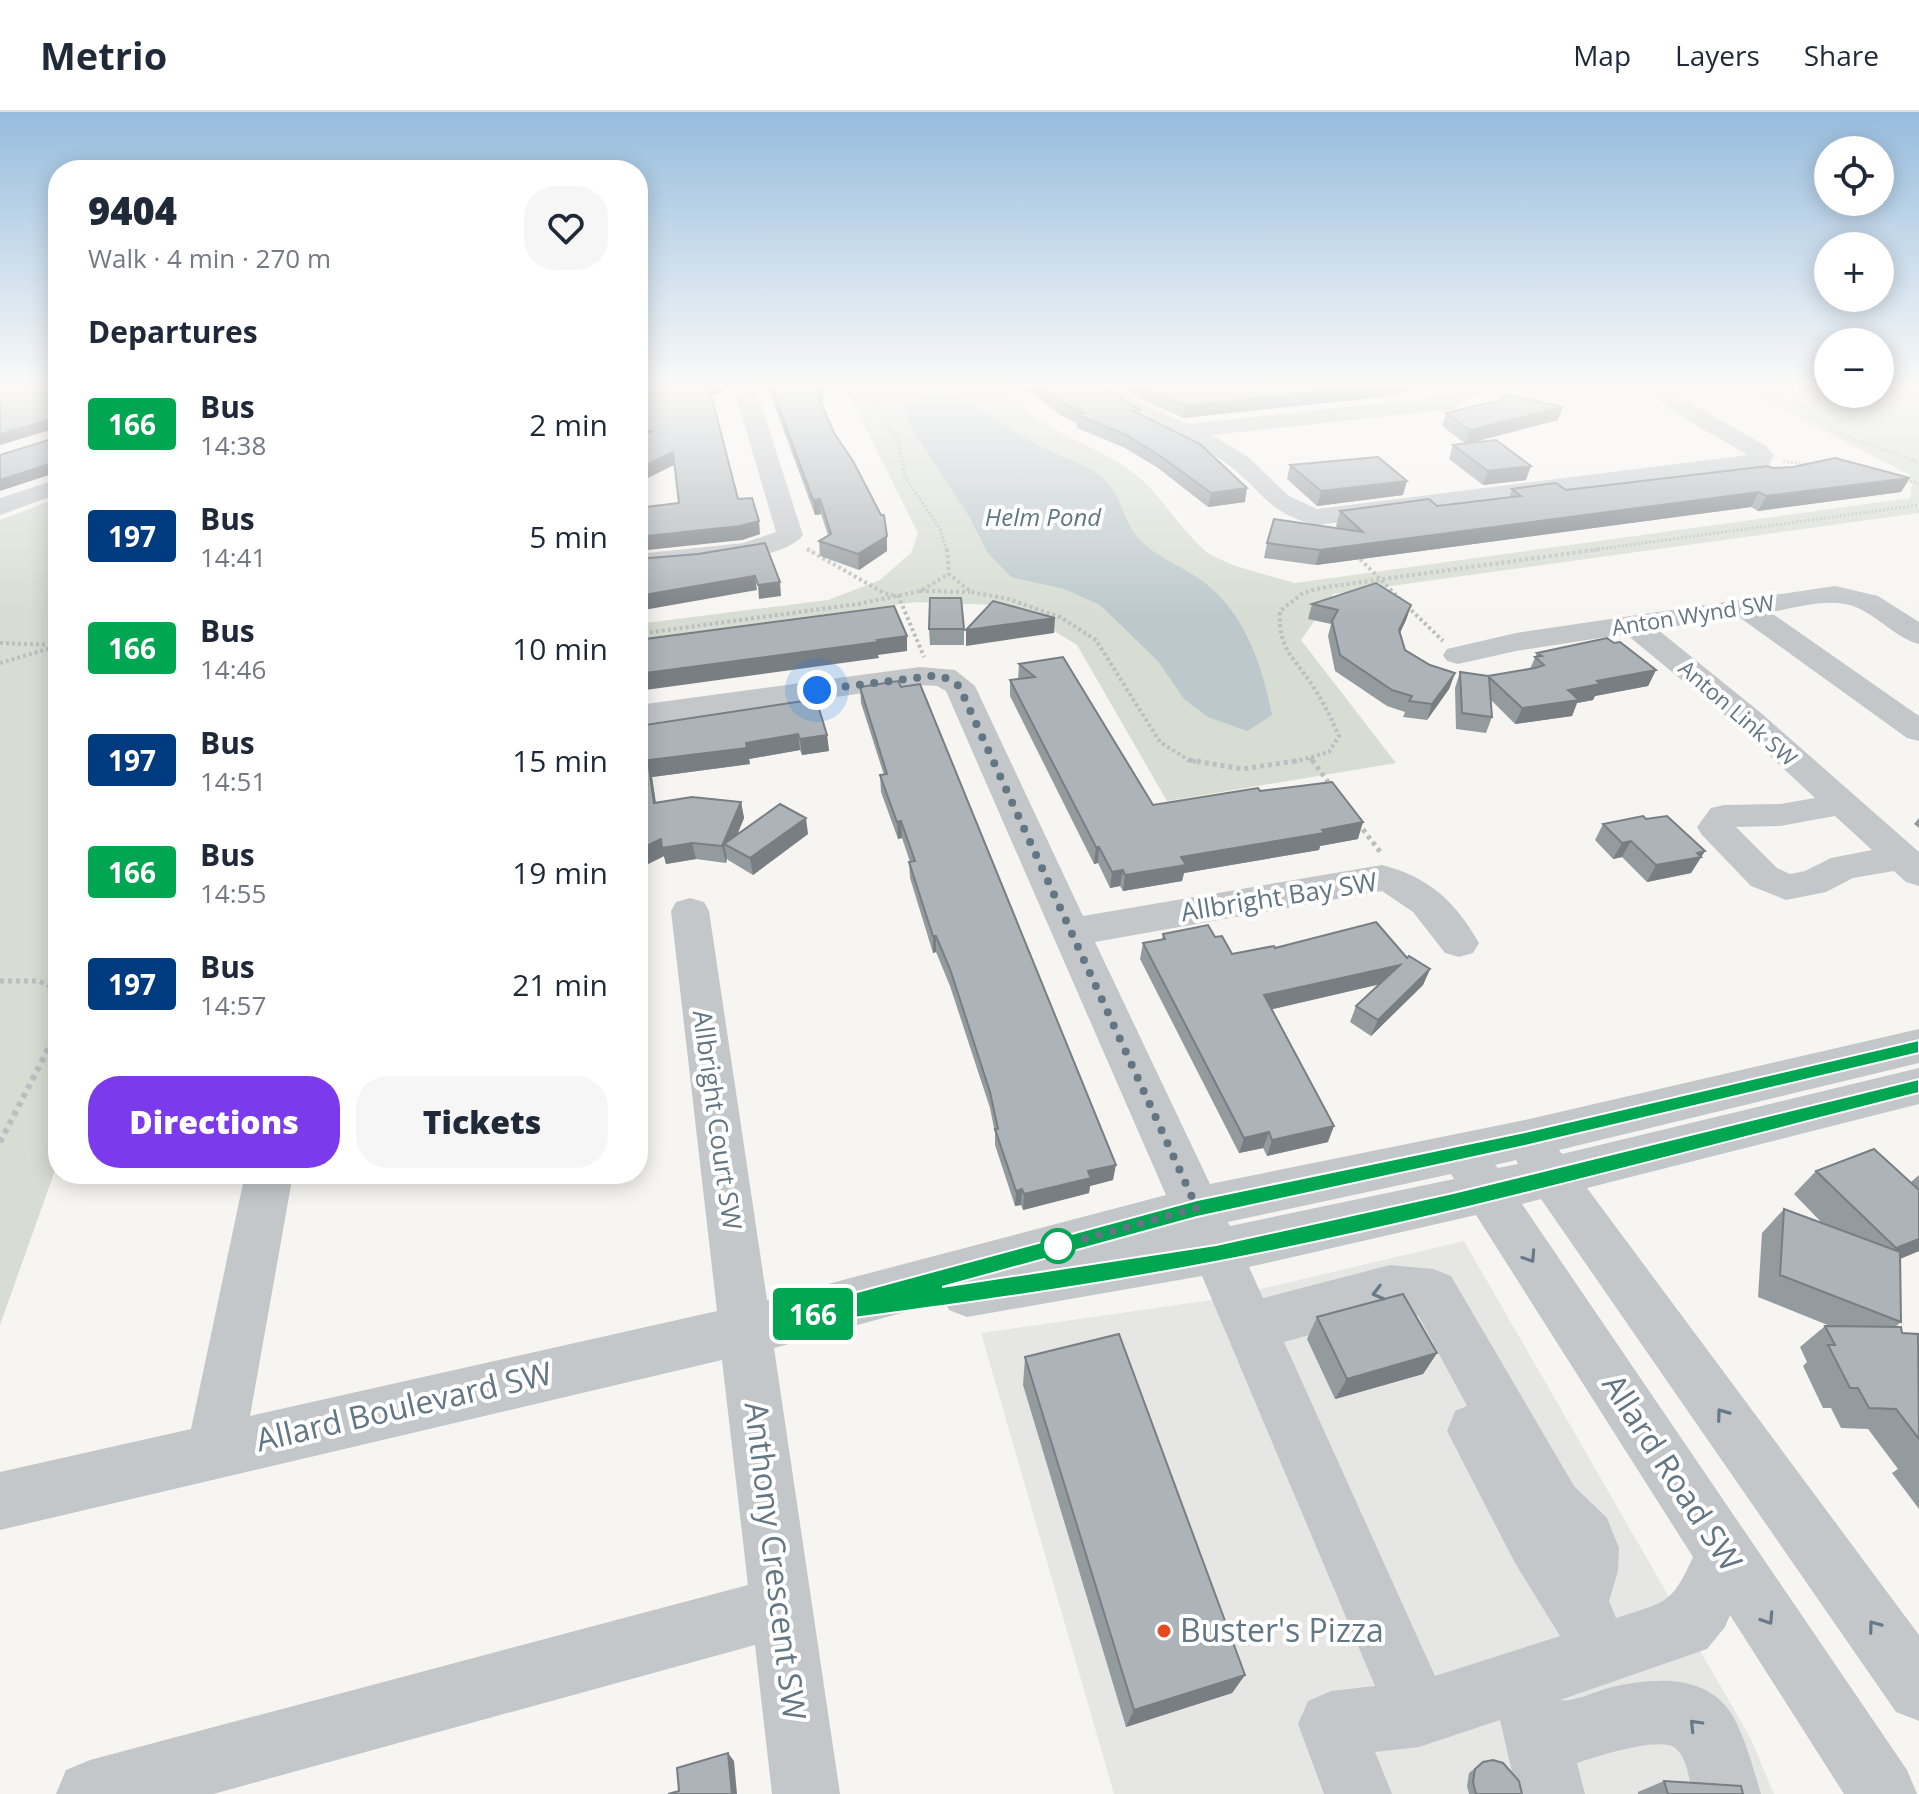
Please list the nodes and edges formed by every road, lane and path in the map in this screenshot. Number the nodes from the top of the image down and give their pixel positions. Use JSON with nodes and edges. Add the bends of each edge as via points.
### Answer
{"nodes":[{"id":1,"x":768,"y":461,"type":"edge"},
{"id":2,"x":902,"y":461,"type":"edge"},
{"id":3,"x":1240,"y":461,"type":"edge"},
{"id":4,"x":1755,"y":461,"type":"edge"},
{"id":5,"x":1786,"y":461,"type":"edge"},
{"id":6,"x":1810,"y":465,"type":"edge"},
{"id":7,"x":1888,"y":478,"type":"edge"},
{"id":8,"x":1919,"y":483,"type":"edge"},
{"id":9,"x":48,"y":490,"type":"edge"},
{"id":10,"x":1919,"y":505,"type":"edge"},
{"id":11,"x":0,"y":507,"type":"edge"},
{"id":12,"x":1317,"y":517,"type":"junction"},
{"id":13,"x":787,"y":539,"type":"junction"},
{"id":14,"x":648,"y":561,"type":"edge"},
{"id":15,"x":949,"y":574,"type":"junction"},
{"id":16,"x":1379,"y":579,"type":"junction"},
{"id":17,"x":920,"y":591,"type":"junction"},
{"id":18,"x":971,"y":592,"type":"junction"},
{"id":19,"x":898,"y":595,"type":"junction"},
{"id":20,"x":1743,"y":607,"type":"junction"},
{"id":21,"x":1632,"y":624,"type":"junction"},
{"id":22,"x":648,"y":633,"type":"edge"},
{"id":23,"x":1919,"y":635,"type":"edge"},
{"id":24,"x":0,"y":643,"type":"edge"},
{"id":25,"x":48,"y":645,"type":"edge"},
{"id":26,"x":48,"y":649,"type":"edge"},
{"id":27,"x":1458,"y":655,"type":"joint"},
{"id":28,"x":0,"y":663,"type":"edge"},
{"id":29,"x":932,"y":676,"type":"junction"},
{"id":30,"x":648,"y":714,"type":"edge"},
{"id":31,"x":1919,"y":731,"type":"edge"},
{"id":32,"x":1310,"y":758,"type":"junction"},
{"id":33,"x":1337,"y":794,"type":"edge"},
{"id":34,"x":1843,"y":804,"type":"junction"},
{"id":35,"x":1355,"y":818,"type":"edge"},
{"id":36,"x":1910,"y":865,"type":"edge"},
{"id":37,"x":1402,"y":882,"type":"junction"},
{"id":38,"x":690,"y":911,"type":"dead end"},
{"id":39,"x":1072,"y":932,"type":"junction"},
{"id":40,"x":1459,"y":943,"type":"dead end"},
{"id":41,"x":0,"y":981,"type":"edge"},
{"id":42,"x":48,"y":984,"type":"edge"},
{"id":43,"x":1919,"y":1046,"type":"edge"},
{"id":44,"x":48,"y":1049,"type":"edge"},
{"id":45,"x":1919,"y":1086,"type":"edge"},
{"id":46,"x":0,"y":1142,"type":"edge"},
{"id":47,"x":1538,"y":1157,"type":"junction"},
{"id":48,"x":1474,"y":1172,"type":"junction"},
{"id":49,"x":267,"y":1184,"type":"edge"},
{"id":50,"x":1206,"y":1231,"type":"junction"},
{"id":51,"x":1250,"y":1326,"type":"junction"},
{"id":52,"x":745,"y":1329,"type":"junction"},
{"id":53,"x":1475,"y":1431,"type":"dead end"},
{"id":54,"x":215,"y":1451,"type":"junction"},
{"id":55,"x":0,"y":1501,"type":"edge"},
{"id":56,"x":1725,"y":1554,"type":"junction"},
{"id":57,"x":780,"y":1607,"type":"junction"},
{"id":58,"x":1590,"y":1629,"type":"junction"},
{"id":59,"x":1919,"y":1689,"type":"edge"},
{"id":60,"x":1419,"y":1714,"type":"junction"},
{"id":61,"x":1537,"y":1739,"type":"edge"},
{"id":62,"x":90,"y":1794,"type":"edge"},
{"id":63,"x":806,"y":1794,"type":"edge"},
{"id":64,"x":1358,"y":1794,"type":"edge"},
{"id":65,"x":1727,"y":1794,"type":"edge"},
{"id":66,"x":1883,"y":1794,"type":"edge"}],
"edges":[{"from":1,"to":13,"type":"street","via":[[790,529]]},
{"from":2,"to":15,"type":"path","via":[[905,477],[940,529]]},
{"from":3,"to":12,"type":"street","via":[[1291,510]]},
{"from":4,"to":12,"type":"street"},
{"from":5,"to":6,"type":"path"},
{"from":7,"to":8,"type":"path"},
{"from":9,"to":11,"type":"street"},
{"from":10,"to":16,"type":"path"},
{"from":12,"to":16,"type":"path"},
{"from":13,"to":14,"type":"street","via":[[763,548]]},
{"from":13,"to":19,"type":"path","via":[[884,593]]},
{"from":15,"to":17,"type":"path"},
{"from":15,"to":18,"type":"path"},
{"from":16,"to":27,"type":"path"},
{"from":16,"to":32,"type":"path","via":[[1317,588],[1280,611],[1278,629],[1287,656],[1310,681],[1339,736],[1329,752]]},
{"from":17,"to":18,"type":"path"},
{"from":17,"to":19,"type":"path"},
{"from":18,"to":32,"type":"path","via":[[1060,617],[1096,640],[1160,742],[1190,761],[1243,769]]},
{"from":19,"to":22,"type":"path"},
{"from":19,"to":29,"type":"path"},
{"from":20,"to":21,"type":"street","name":"Anton Wynd SW"},
{"from":20,"to":23,"type":"street","name":"Anton Wynd SW","via":[[1844,595],[1868,602]]},
{"from":20,"to":31,"type":"street"},
{"from":21,"to":27,"type":"street","name":"Anton Wynd SW"},
{"from":21,"to":34,"type":"street","name":"Anton Link SW"},
{"from":24,"to":25,"type":"path"},
{"from":26,"to":28,"type":"path"},
{"from":29,"to":30,"type":"street"},
{"from":29,"to":39,"type":"street","via":[[953,681],[964,693]]},
{"from":32,"to":33,"type":"path"},
{"from":34,"to":36,"type":"street","name":"Anton Link SW"},
{"from":34,"to":36,"type":"street","name":"Anton Link SW","via":[[1780,815],[1724,816],[1715,827],[1764,877],[1786,887],[1813,883],[1844,867]]},
{"from":35,"to":37,"type":"path"},
{"from":37,"to":39,"type":"street","name":"Allbright Bay SW","via":[[1372,879]]},
{"from":37,"to":40,"type":"street","name":"Allbright Bay SW","via":[[1420,893]]},
{"from":38,"to":52,"type":"street","name":"Allbright Court SW"},
{"from":39,"to":50,"type":"street"},
{"from":41,"to":42,"type":"path"},
{"from":43,"to":47,"type":"street","name":"Allard Boulevard SW"},
{"from":44,"to":46,"type":"path"},
{"from":45,"to":47,"type":"street","name":"Allard Boulevard SW"},
{"from":47,"to":48,"type":"street","name":"Allard Boulevard SW"},
{"from":59,"to":47,"type":"street","one_way":true},
{"from":48,"to":50,"type":"street","name":"Allard Boulevard SW"},
{"from":48,"to":56,"type":"street","name":"Allard Road SW","one_way":true},
{"from":49,"to":54,"type":"street"},
{"from":50,"to":51,"type":"street"},
{"from":50,"to":52,"type":"street","name":"Allard Boulevard SW","via":[[1052,1282],[809,1315]]},
{"from":58,"to":51,"type":"street","one_way":true,"via":[[1591,1558],[1580,1527],[1580,1502],[1467,1311],[1433,1293],[1390,1289]]},
{"from":51,"to":60,"type":"street"},
{"from":52,"to":54,"type":"street","name":"Allard Boulevard SW"},
{"from":52,"to":57,"type":"street","name":"Anthony Crescent SW"},
{"from":53,"to":58,"type":"street"},
{"from":54,"to":55,"type":"street","name":"Allard Boulevard SW"},
{"from":56,"to":58,"type":"street","via":[[1703,1605],[1680,1630]]},
{"from":56,"to":66,"type":"street","name":"Allard Road SW","one_way":true},
{"from":57,"to":62,"type":"street"},
{"from":57,"to":63,"type":"street","name":"Anthony Crescent SW"},
{"from":58,"to":61,"type":"street"},
{"from":60,"to":61,"type":"street"},
{"from":60,"to":64,"type":"street","via":[[1331,1724]]},
{"from":65,"to":61,"type":"street","one_way":true,"via":[[1709,1743],[1688,1715],[1655,1712]]}]}
